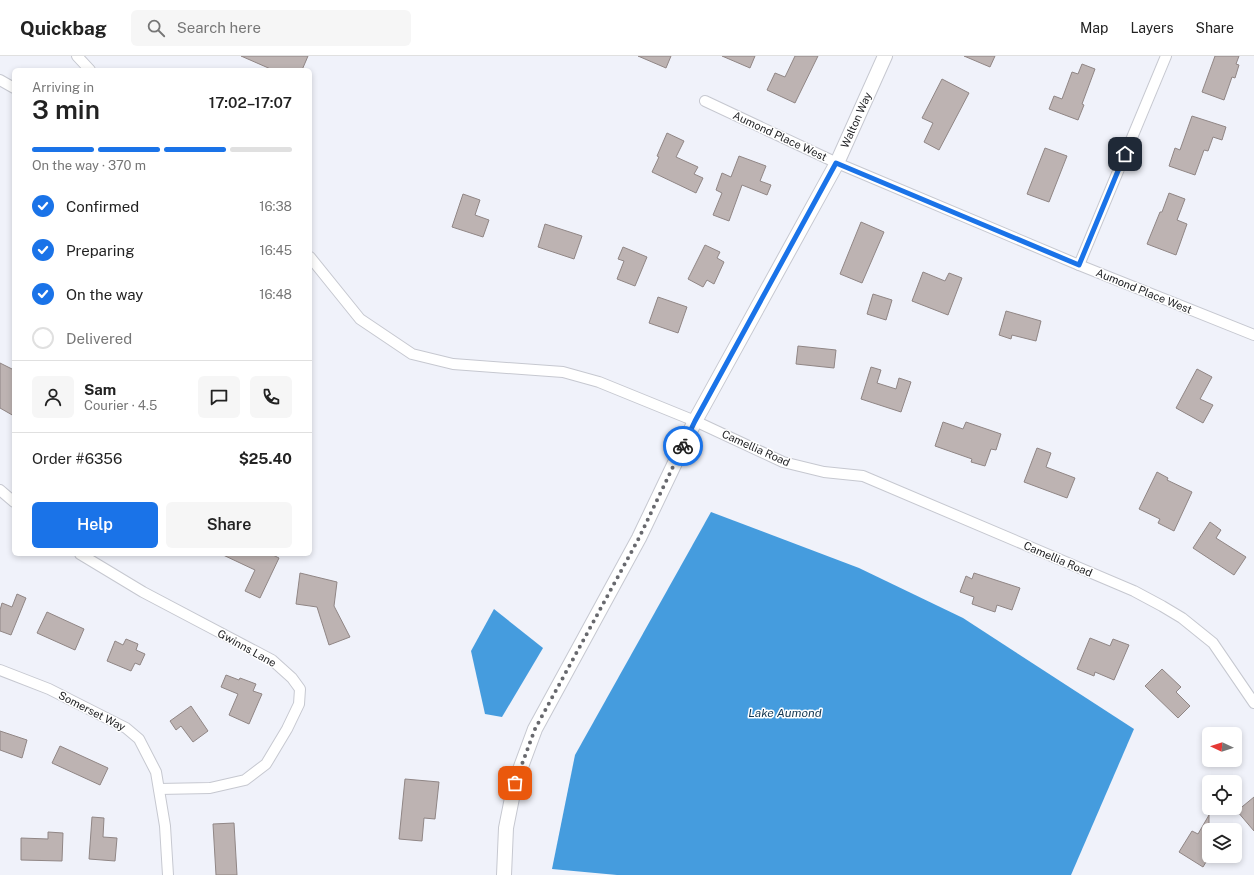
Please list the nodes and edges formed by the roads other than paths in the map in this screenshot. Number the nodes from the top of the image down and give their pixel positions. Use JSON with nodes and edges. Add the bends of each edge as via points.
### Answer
{"nodes":[{"id":1,"x":77,"y":56,"type":"edge"},
{"id":2,"x":885,"y":56,"type":"edge"},
{"id":3,"x":1166,"y":56,"type":"edge"},
{"id":4,"x":88,"y":68,"type":"edge"},
{"id":5,"x":0,"y":80,"type":"edge"},
{"id":6,"x":12,"y":87,"type":"edge"},
{"id":7,"x":705,"y":101,"type":"dead end"},
{"id":8,"x":836,"y":163,"type":"junction"},
{"id":9,"x":312,"y":258,"type":"edge"},
{"id":10,"x":1079,"y":265,"type":"junction"},
{"id":11,"x":1254,"y":335,"type":"edge"},
{"id":12,"x":695,"y":421,"type":"junction"},
{"id":13,"x":0,"y":490,"type":"edge"},
{"id":14,"x":12,"y":500,"type":"edge"},
{"id":15,"x":83,"y":556,"type":"edge"},
{"id":16,"x":0,"y":670,"type":"edge"},
{"id":17,"x":1254,"y":703,"type":"edge"},
{"id":18,"x":159,"y":789,"type":"junction"},
{"id":19,"x":168,"y":875,"type":"edge"},
{"id":20,"x":504,"y":875,"type":"edge"}],
"edges":[{"from":1,"to":4,"type":"street"},
{"from":2,"to":8,"type":"main road","name":"Walton Way"},
{"from":3,"to":10,"type":"street"},
{"from":5,"to":6,"type":"street"},
{"from":7,"to":8,"type":"street","name":"Aumond Place West"},
{"from":8,"to":10,"type":"street","name":"Aumond Place West"},
{"from":8,"to":12,"type":"main road","name":"Walton Way"},
{"from":9,"to":12,"type":"street","name":"Camellia Road","via":[[360,318],[412,354],[453,364],[563,372],[599,382]]},
{"from":10,"to":11,"type":"street","name":"Aumond Place West"},
{"from":12,"to":17,"type":"street","name":"Camellia Road","via":[[783,462],[824,472],[863,476],[1141,595],[1182,618],[1213,643]]},
{"from":12,"to":20,"type":"main road","name":"Walton Way","via":[[639,538],[535,729],[515,783],[506,828]]},
{"from":13,"to":14,"type":"street"},
{"from":15,"to":18,"type":"street","name":"Gwinns Lane","via":[[142,592],[272,660],[300,689],[298,704],[270,758],[245,780],[210,788]]},
{"from":16,"to":18,"type":"street","name":"Somerset Way","via":[[49,689],[126,728],[139,739],[156,772]]},
{"from":18,"to":19,"type":"street","name":"Somerset Way","via":[[166,826]]}]}
